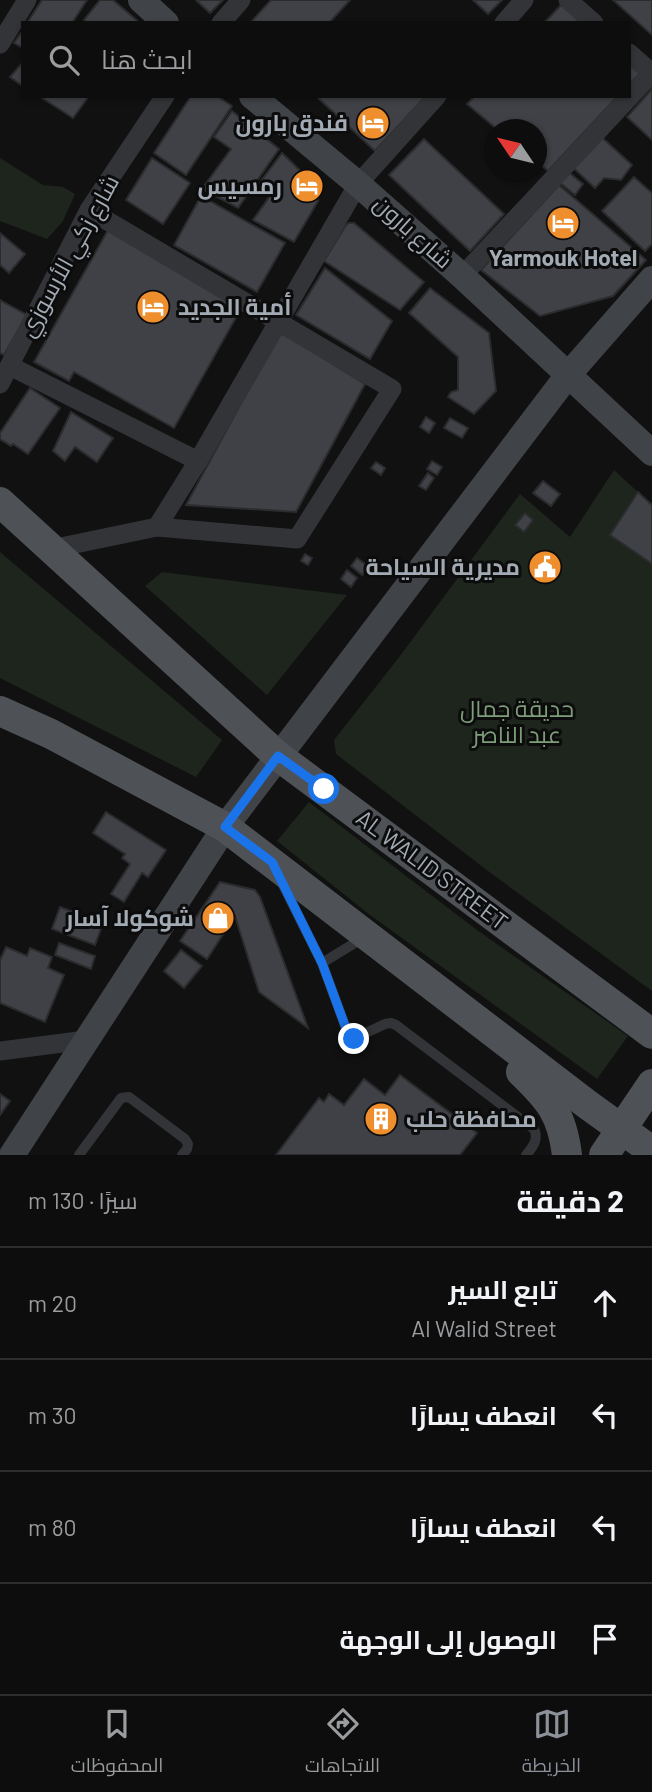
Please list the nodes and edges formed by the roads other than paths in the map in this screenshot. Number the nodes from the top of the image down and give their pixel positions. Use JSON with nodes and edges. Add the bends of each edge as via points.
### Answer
{"nodes":[{"id":1,"x":27,"y":0,"type":"edge"},
{"id":2,"x":141,"y":0,"type":"edge"},
{"id":3,"x":241,"y":0,"type":"edge"},
{"id":4,"x":524,"y":0,"type":"edge"},
{"id":5,"x":568,"y":0,"type":"edge"},
{"id":6,"x":164,"y":21,"type":"edge"},
{"id":7,"x":223,"y":21,"type":"edge"},
{"id":8,"x":506,"y":21,"type":"edge"},
{"id":9,"x":592,"y":21,"type":"edge"},
{"id":10,"x":0,"y":44,"type":"edge"},
{"id":11,"x":631,"y":55,"type":"edge"},
{"id":12,"x":652,"y":73,"type":"edge"},
{"id":13,"x":631,"y":95,"type":"edge"},
{"id":14,"x":164,"y":98,"type":"edge"},
{"id":15,"x":254,"y":98,"type":"edge"},
{"id":16,"x":435,"y":98,"type":"edge"},
{"id":17,"x":628,"y":98,"type":"edge"},
{"id":18,"x":358,"y":184,"type":"junction"},
{"id":19,"x":89,"y":210,"type":"junction"},
{"id":20,"x":462,"y":275,"type":"junction"},
{"id":21,"x":652,"y":279,"type":"edge"},
{"id":22,"x":278,"y":322,"type":"junction"},
{"id":23,"x":10,"y":366,"type":"junction"},
{"id":24,"x":568,"y":375,"type":"junction"},
{"id":25,"x":0,"y":384,"type":"edge"},
{"id":26,"x":652,"y":453,"type":"edge"},
{"id":27,"x":198,"y":461,"type":"junction"},
{"id":28,"x":0,"y":502,"type":"edge"},
{"id":29,"x":156,"y":527,"type":"junction"},
{"id":30,"x":51,"y":550,"type":"junction"},
{"id":31,"x":0,"y":711,"type":"edge"},
{"id":32,"x":278,"y":756,"type":"junction"},
{"id":33,"x":225,"y":827,"type":"junction"},
{"id":34,"x":272,"y":862,"type":"junction"},
{"id":35,"x":367,"y":935,"type":"junction"},
{"id":36,"x":322,"y":963,"type":"junction"},
{"id":37,"x":479,"y":1021,"type":"junction"},
{"id":38,"x":652,"y":1034,"type":"edge"},
{"id":39,"x":86,"y":1040,"type":"junction"},
{"id":40,"x":0,"y":1051,"type":"edge"},
{"id":41,"x":652,"y":1084,"type":"edge"},
{"id":42,"x":621,"y":1128,"type":"junction"},
{"id":43,"x":652,"y":1152,"type":"edge"},
{"id":44,"x":12,"y":1155,"type":"edge"},
{"id":45,"x":79,"y":1155,"type":"edge"},
{"id":46,"x":182,"y":1155,"type":"edge"},
{"id":47,"x":526,"y":1155,"type":"edge"},
{"id":48,"x":567,"y":1155,"type":"edge"},
{"id":49,"x":604,"y":1155,"type":"edge"}],
"edges":[{"from":1,"to":10,"type":"street"},
{"from":2,"to":6,"type":"main road"},
{"from":3,"to":7,"type":"street"},
{"from":4,"to":8,"type":"street"},
{"from":5,"to":9,"type":"street"},
{"from":11,"to":12,"type":"street"},
{"from":12,"to":13,"type":"street"},
{"from":14,"to":19,"type":"street","name":"شارع زكي الأرسوزي"},
{"from":15,"to":18,"type":"main road","name":"شارع بارون"},
{"from":16,"to":18,"type":"street"},
{"from":17,"to":20,"type":"street"},
{"from":18,"to":20,"type":"main road","name":"شارع بارون"},
{"from":18,"to":22,"type":"street"},
{"from":19,"to":22,"type":"street"},
{"from":19,"to":23,"type":"street","name":"شارع زكي الأرسوزي"},
{"from":20,"to":24,"type":"main road","name":"شارع بارون"},
{"from":21,"to":24,"type":"main road"},
{"from":22,"to":27,"type":"street"},
{"from":22,"to":29,"type":"street","via":[[392,390],[297,540]]},
{"from":23,"to":25,"type":"street","name":"شارع زكي الأرسوزي"},
{"from":23,"to":27,"type":"street"},
{"from":24,"to":26,"type":"main road","name":"شارع بارون"},
{"from":24,"to":32,"type":"main road"},
{"from":27,"to":29,"type":"street"},
{"from":28,"to":30,"type":"main road","name":"AL WALID STREET"},
{"from":29,"to":30,"type":"street"},
{"from":30,"to":32,"type":"main road","name":"AL WALID STREET"},
{"from":31,"to":33,"type":"main road"},
{"from":32,"to":33,"type":"main road"},
{"from":32,"to":38,"type":"main road","name":"AL WALID STREET"},
{"from":33,"to":34,"type":"main road"},
{"from":33,"to":39,"type":"main road"},
{"from":34,"to":35,"type":"main road"},
{"from":34,"to":36,"type":"lane"},
{"from":35,"to":36,"type":"lane"},
{"from":35,"to":37,"type":"main road"},
{"from":36,"to":47,"type":"lane","via":[[354,1039],[385,1024],[396,1025],[534,1129],[534,1145]]},
{"from":37,"to":42,"type":"main road"},
{"from":37,"to":48,"type":"main road","via":[[503,1056],[555,1108]]},
{"from":39,"to":40,"type":"street"},
{"from":39,"to":44,"type":"main road"},
{"from":41,"to":42,"type":"main road"},
{"from":42,"to":43,"type":"main road"},
{"from":42,"to":49,"type":"main road"},
{"from":45,"to":46,"type":"lane","via":[[125,1097],[185,1139],[188,1144]]}]}
